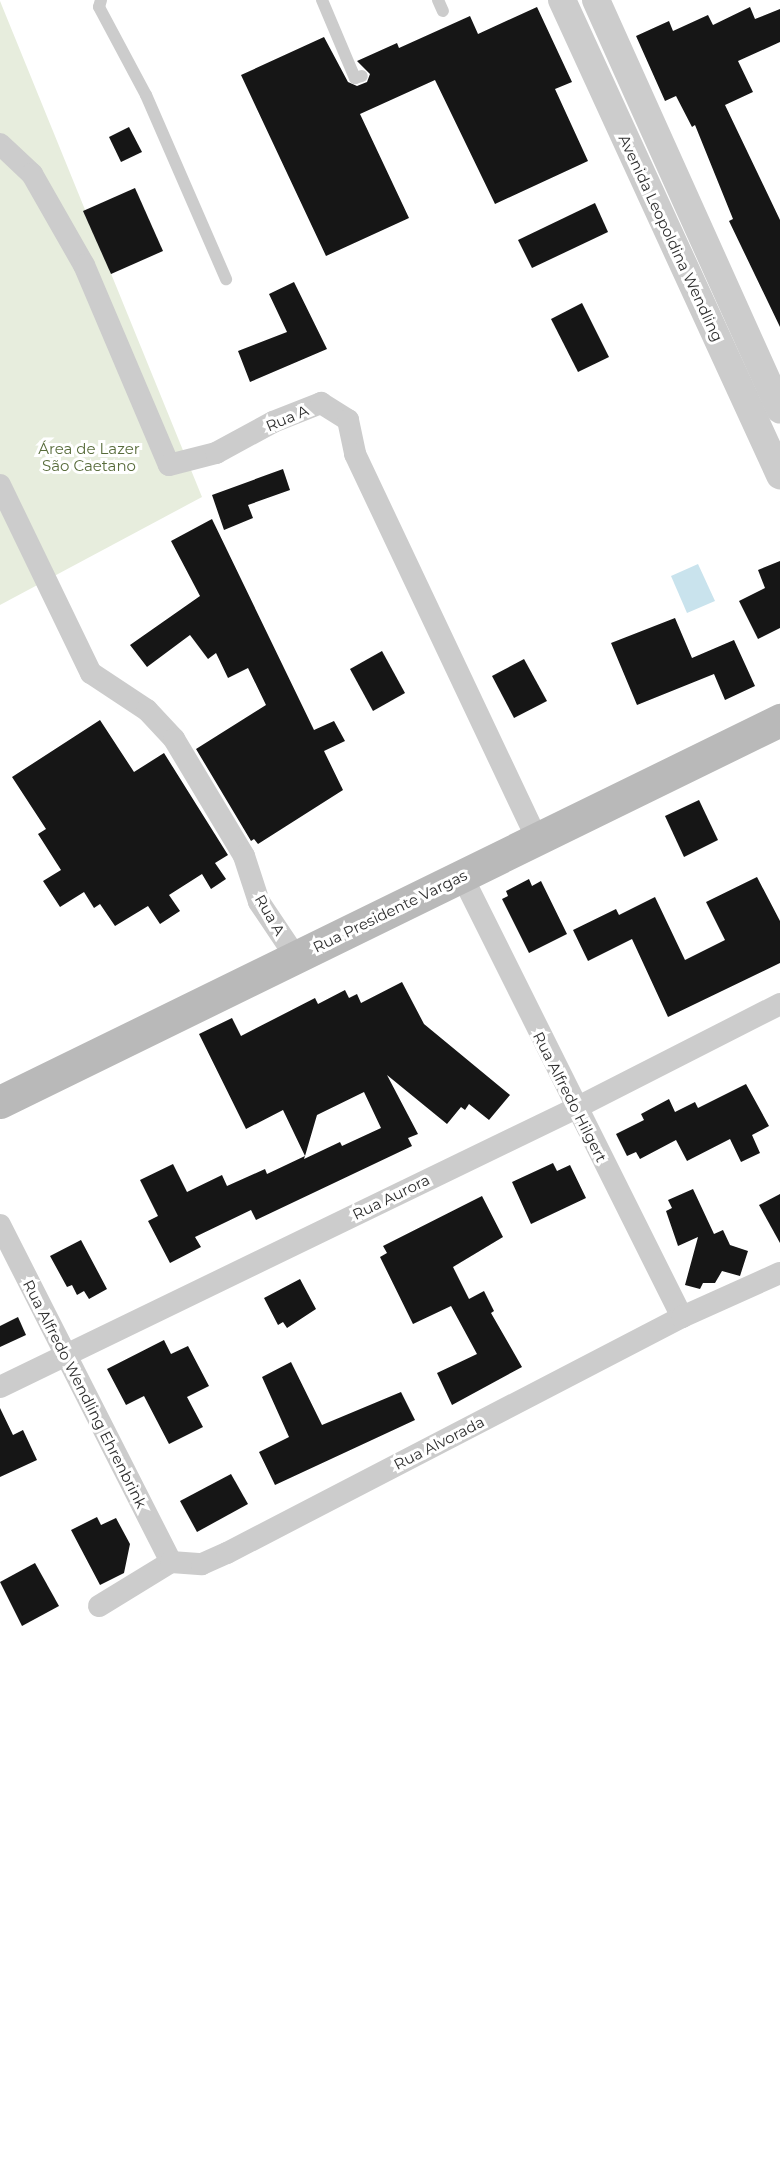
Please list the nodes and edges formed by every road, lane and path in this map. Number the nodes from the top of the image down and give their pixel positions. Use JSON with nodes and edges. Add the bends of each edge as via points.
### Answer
{"nodes":[{"id":1,"x":101,"y":0,"type":"edge"},
{"id":2,"x":322,"y":0,"type":"edge"},
{"id":3,"x":562,"y":0,"type":"edge"},
{"id":4,"x":596,"y":0,"type":"edge"},
{"id":5,"x":362,"y":76,"type":"dead end"},
{"id":6,"x":0,"y":144,"type":"edge"},
{"id":7,"x":226,"y":279,"type":"dead end"},
{"id":8,"x":764,"y":386,"type":"edge"},
{"id":9,"x":780,"y":410,"type":"edge"},
{"id":10,"x":780,"y":476,"type":"edge"},
{"id":11,"x":0,"y":485,"type":"edge"},
{"id":12,"x":780,"y":720,"type":"edge"},
{"id":13,"x":537,"y":839,"type":"junction"},
{"id":14,"x":462,"y":876,"type":"junction"},
{"id":15,"x":296,"y":957,"type":"junction"},
{"id":16,"x":780,"y":1004,"type":"edge"},
{"id":17,"x":0,"y":1102,"type":"edge"},
{"id":18,"x":576,"y":1108,"type":"junction"},
{"id":19,"x":0,"y":1225,"type":"edge"},
{"id":20,"x":780,"y":1273,"type":"edge"},
{"id":21,"x":682,"y":1317,"type":"junction"},
{"id":22,"x":64,"y":1357,"type":"junction"},
{"id":23,"x":0,"y":1387,"type":"edge"},
{"id":24,"x":171,"y":1562,"type":"junction"},
{"id":25,"x":99,"y":1606,"type":"dead end"}],
"edges":[{"from":1,"to":7,"type":"lane","via":[[99,7],[146,95]]},
{"from":2,"to":5,"type":"lane","via":[[355,78]]},
{"from":3,"to":8,"type":"street","name":"Avenida Leopoldina Wendling"},
{"from":4,"to":8,"type":"street","name":"Avenida Leopoldina Wendling"},
{"from":6,"to":13,"type":"street","name":"Rua A","via":[[32,174],[84,265],[169,465],[216,453],[273,422],[321,403],[348,420],[355,454]]},
{"from":8,"to":9,"type":"street","name":"Avenida Leopoldina Wendling"},
{"from":8,"to":10,"type":"street","name":"Avenida Leopoldina Wendling"},
{"from":11,"to":15,"type":"street","name":"Rua A","via":[[91,674],[147,711],[174,739],[244,856],[259,902]]},
{"from":12,"to":13,"type":"main road","name":"Rua Presidente Vargas"},
{"from":13,"to":14,"type":"main road","name":"Rua Presidente Vargas"},
{"from":14,"to":15,"type":"main road","name":"Rua Presidente Vargas"},
{"from":14,"to":18,"type":"street","name":"Rua Alfredo Hilgert"},
{"from":15,"to":17,"type":"main road","name":"Rua Presidente Vargas"},
{"from":16,"to":18,"type":"street","name":"Rua Aurora"},
{"from":18,"to":21,"type":"street","name":"Rua Alfredo Hilgert"},
{"from":18,"to":22,"type":"street","name":"Rua Aurora"},
{"from":19,"to":22,"type":"street","name":"Rua Alfredo Wendling Ehrenbrink"},
{"from":20,"to":21,"type":"street","name":"Rua Alvorada"},
{"from":21,"to":24,"type":"street","name":"Rua Alvorada","via":[[227,1553],[202,1564]]},
{"from":22,"to":23,"type":"street","name":"Rua Aurora"},
{"from":22,"to":24,"type":"street","name":"Rua Alfredo Wendling Ehrenbrink"},
{"from":24,"to":25,"type":"street"}]}
